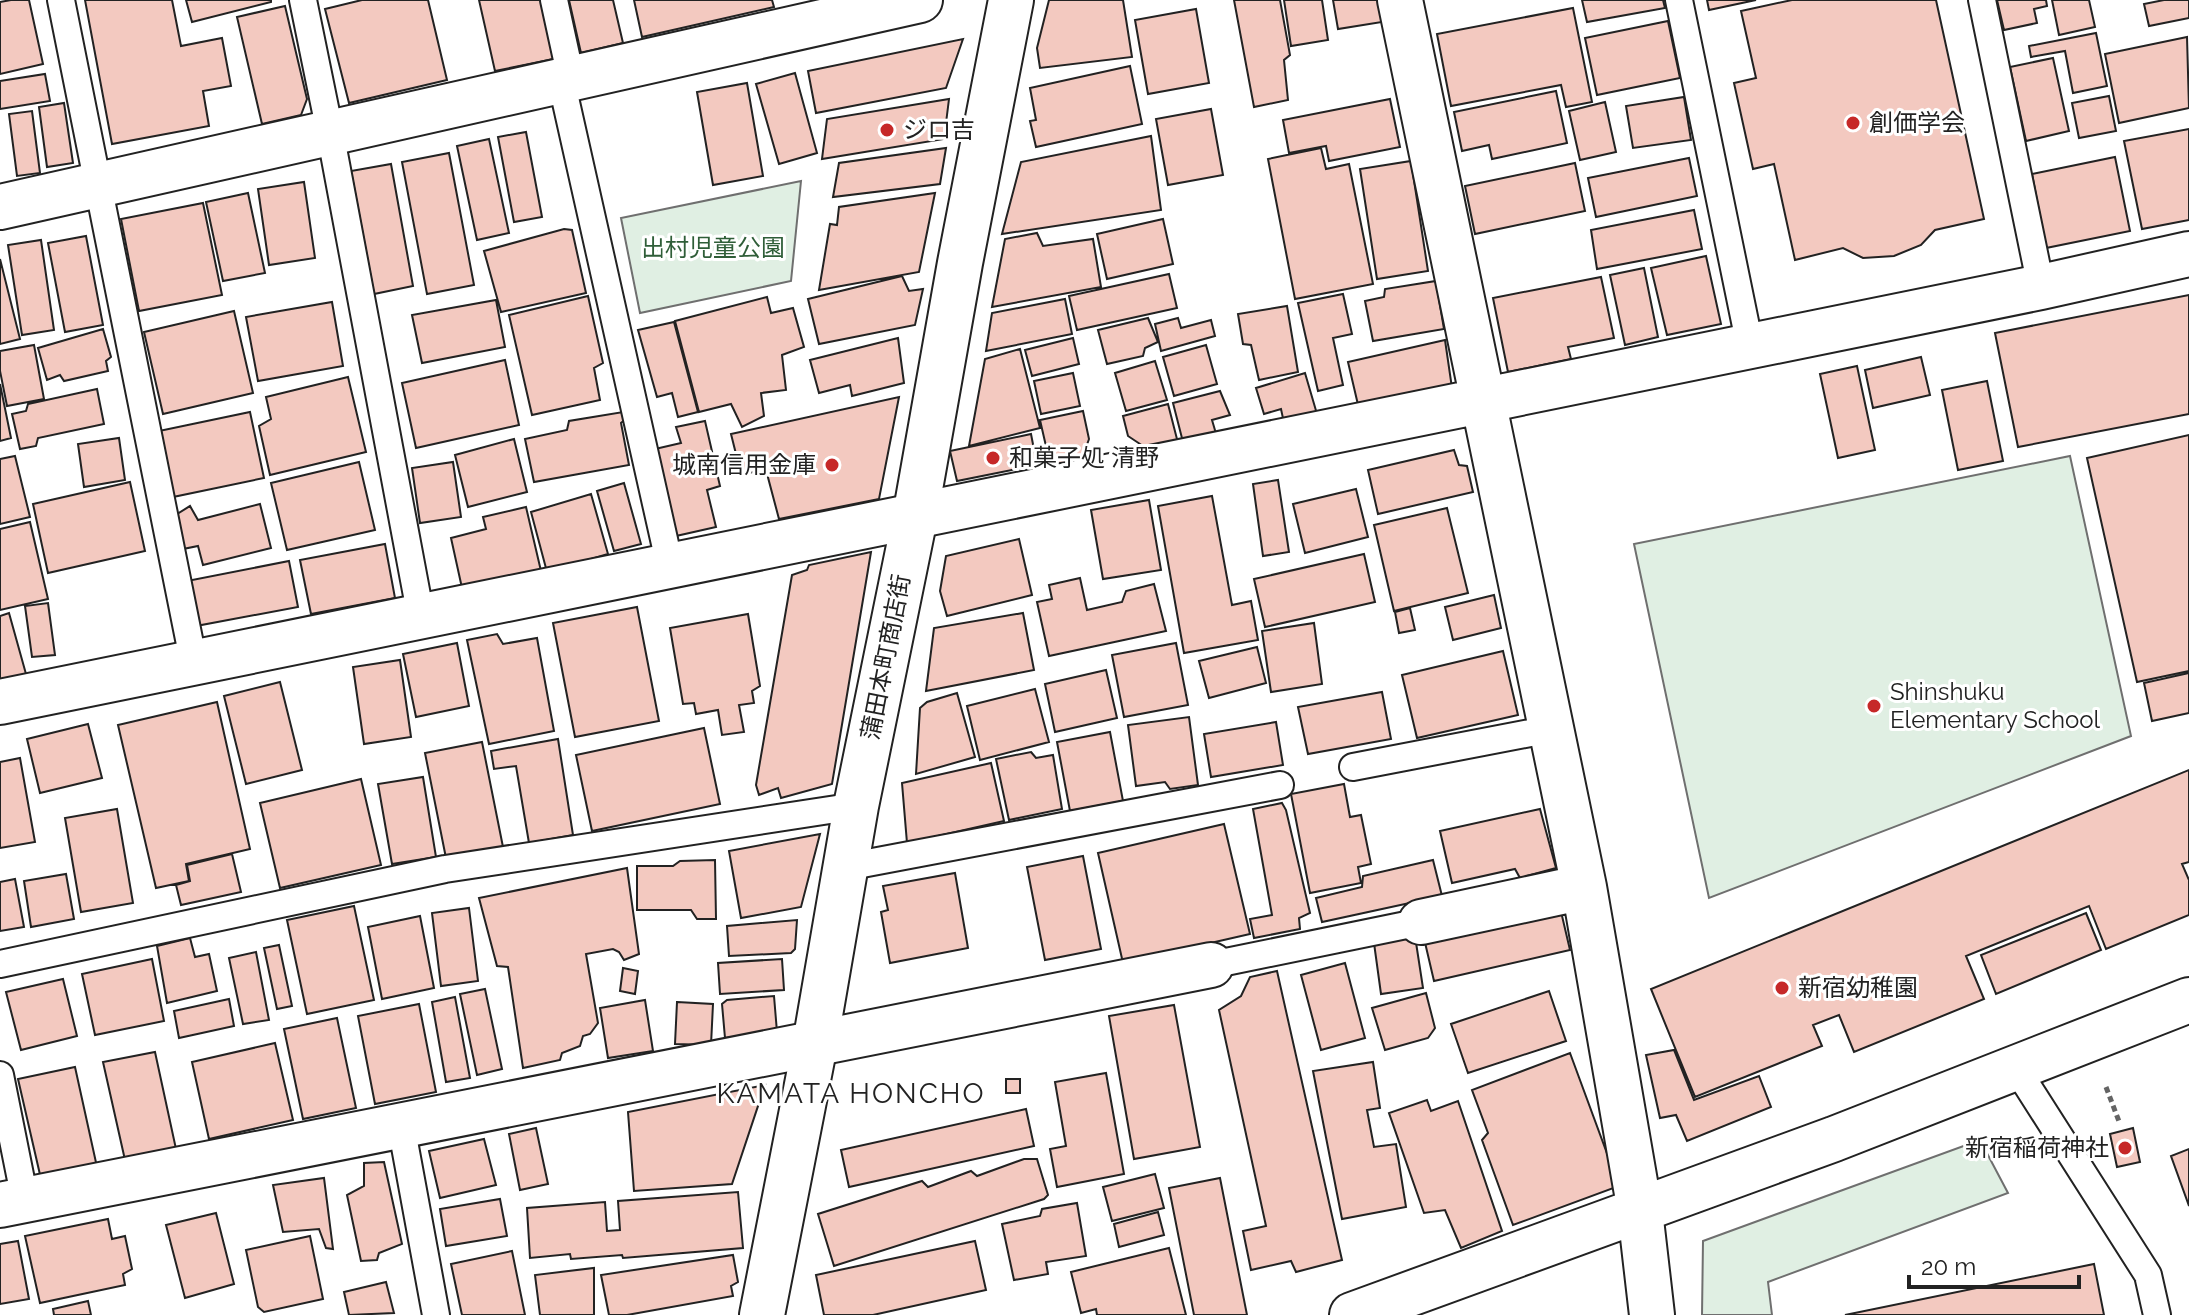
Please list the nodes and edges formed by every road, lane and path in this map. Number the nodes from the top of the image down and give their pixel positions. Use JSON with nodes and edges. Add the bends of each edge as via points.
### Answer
{"nodes":[{"id":1,"x":61,"y":0,"type":"edge"},
{"id":2,"x":303,"y":0,"type":"edge"},
{"id":3,"x":554,"y":0,"type":"edge"},
{"id":4,"x":920,"y":0,"type":"edge"},
{"id":5,"x":1011,"y":0,"type":"edge"},
{"id":6,"x":1400,"y":0,"type":"edge"},
{"id":7,"x":1679,"y":0,"type":"edge"},
{"id":8,"x":1982,"y":0,"type":"edge"},
{"id":9,"x":803,"y":13,"type":"edge"},
{"id":10,"x":566,"y":79,"type":"junction"},
{"id":11,"x":330,"y":132,"type":"junction"},
{"id":12,"x":98,"y":185,"type":"junction"},
{"id":13,"x":0,"y":207,"type":"edge"},
{"id":14,"x":2189,"y":254,"type":"edge"},
{"id":15,"x":2041,"y":287,"type":"junction"},
{"id":16,"x":1750,"y":346,"type":"junction"},
{"id":17,"x":1483,"y":401,"type":"junction"},
{"id":18,"x":915,"y":517,"type":"junction"},
{"id":19,"x":670,"y":566,"type":"junction"},
{"id":20,"x":421,"y":617,"type":"junction"},
{"id":21,"x":194,"y":664,"type":"junction"},
{"id":22,"x":0,"y":702,"type":"edge"},
{"id":23,"x":1551,"y":729,"type":"junction"},
{"id":24,"x":1353,"y":767,"type":"dead end"},
{"id":25,"x":1280,"y":785,"type":"dead end"},
{"id":26,"x":856,"y":806,"type":"junction"},
{"id":27,"x":846,"y":867,"type":"junction"},
{"id":28,"x":1584,"y":887,"type":"junction"},
{"id":29,"x":1421,"y":922,"type":"joint"},
{"id":30,"x":0,"y":964,"type":"edge"},
{"id":31,"x":1211,"y":965,"type":"joint"},
{"id":32,"x":2189,"y":1000,"type":"edge"},
{"id":33,"x":815,"y":1044,"type":"junction"},
{"id":34,"x":2016,"y":1068,"type":"junction"},
{"id":35,"x":0,"y":1075,"type":"edge"},
{"id":36,"x":2105,"y":1086,"type":"dead end"},
{"id":37,"x":2120,"y":1124,"type":"dead end"},
{"id":38,"x":401,"y":1125,"type":"junction"},
{"id":39,"x":12,"y":1202,"type":"edge"},
{"id":40,"x":1640,"y":1211,"type":"junction"},
{"id":41,"x":436,"y":1315,"type":"edge"},
{"id":42,"x":762,"y":1315,"type":"edge"},
{"id":43,"x":1352,"y":1315,"type":"edge"},
{"id":44,"x":1652,"y":1315,"type":"edge"},
{"id":45,"x":2157,"y":1315,"type":"edge"}],
"edges":[{"from":1,"to":12,"type":"lane"},
{"from":2,"to":11,"type":"lane"},
{"from":3,"to":10,"type":"lane"},
{"from":4,"to":9,"type":"street"},
{"from":5,"to":18,"type":"street","name":"蒲田本町商店街"},
{"from":6,"to":17,"type":"street"},
{"from":7,"to":16,"type":"lane"},
{"from":8,"to":15,"type":"lane"},
{"from":9,"to":10,"type":"street"},
{"from":10,"to":11,"type":"street"},
{"from":10,"to":19,"type":"lane"},
{"from":11,"to":12,"type":"street"},
{"from":11,"to":20,"type":"lane"},
{"from":12,"to":13,"type":"street"},
{"from":12,"to":21,"type":"lane"},
{"from":14,"to":15,"type":"street"},
{"from":15,"to":16,"type":"street"},
{"from":16,"to":17,"type":"street"},
{"from":17,"to":18,"type":"street"},
{"from":17,"to":23,"type":"street"},
{"from":18,"to":19,"type":"street"},
{"from":18,"to":26,"type":"street","name":"蒲田本町商店街"},
{"from":19,"to":20,"type":"street"},
{"from":20,"to":21,"type":"street"},
{"from":21,"to":22,"type":"street"},
{"from":23,"to":24,"type":"lane"},
{"from":23,"to":28,"type":"street"},
{"from":25,"to":27,"type":"lane"},
{"from":26,"to":27,"type":"street","name":"蒲田本町商店街"},
{"from":26,"to":30,"type":"lane","via":[[445,869]]},
{"from":27,"to":33,"type":"street","name":"蒲田本町商店街"},
{"from":28,"to":29,"type":"street"},
{"from":28,"to":40,"type":"street"},
{"from":29,"to":31,"type":"lane"},
{"from":31,"to":33,"type":"street"},
{"from":32,"to":34,"type":"street"},
{"from":33,"to":38,"type":"street"},
{"from":33,"to":42,"type":"street","name":"蒲田本町商店街"},
{"from":34,"to":40,"type":"street"},
{"from":34,"to":45,"type":"lane","via":[[2148,1275]]},
{"from":35,"to":39,"type":"lane"},
{"from":36,"to":37,"type":"path"},
{"from":38,"to":39,"type":"street"},
{"from":38,"to":41,"type":"lane"},
{"from":40,"to":43,"type":"street"},
{"from":40,"to":44,"type":"street"}]}
